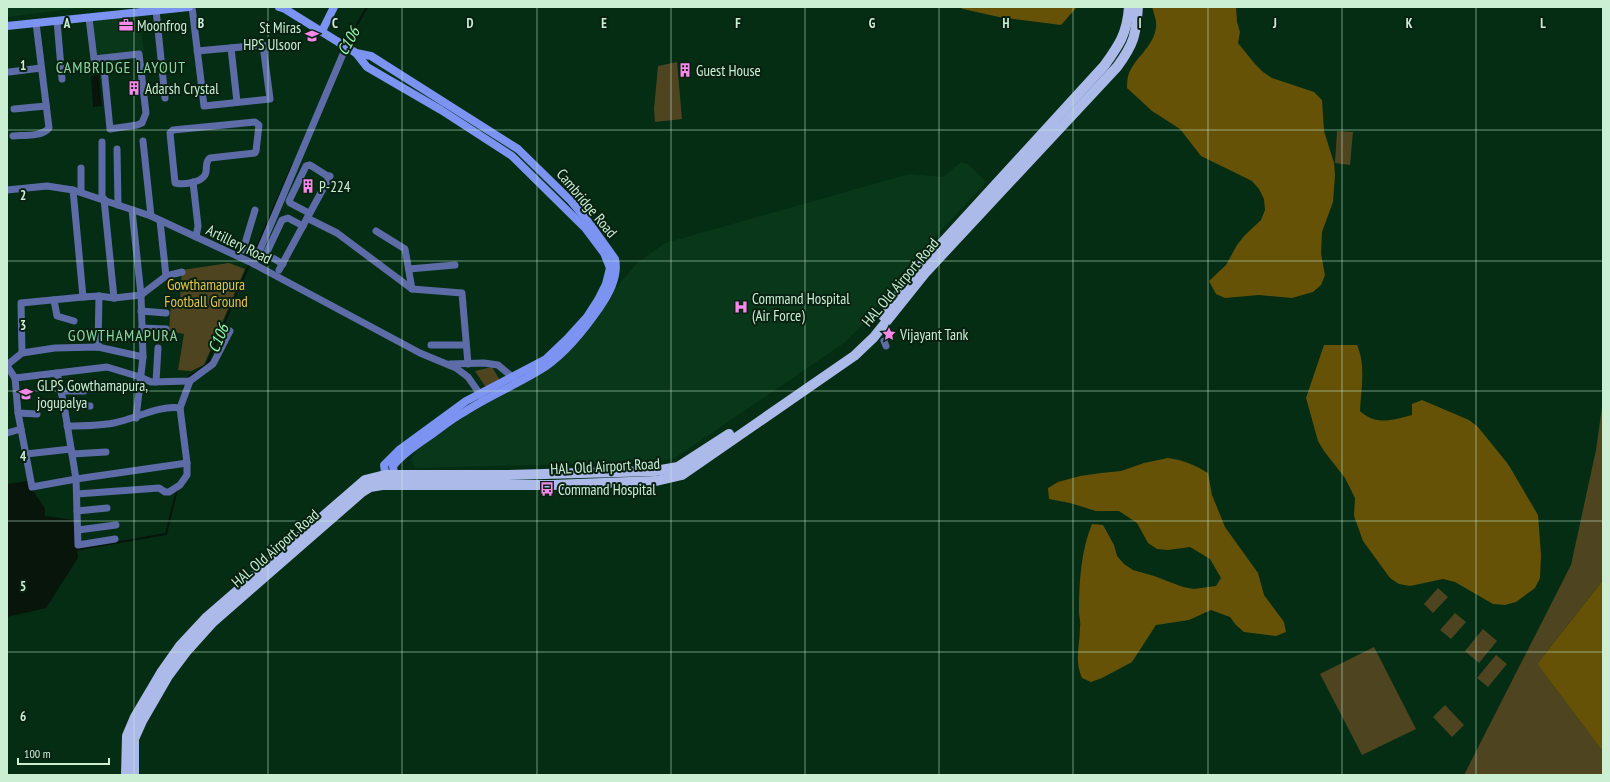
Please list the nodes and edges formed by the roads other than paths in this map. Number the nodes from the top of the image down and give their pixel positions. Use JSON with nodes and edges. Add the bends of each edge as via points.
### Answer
{"nodes":[{"id":1,"x":189,"y":7,"type":"edge"},
{"id":2,"x":192,"y":7,"type":"edge"},
{"id":3,"x":279,"y":7,"type":"edge"},
{"id":4,"x":334,"y":7,"type":"edge"},
{"id":5,"x":1128,"y":7,"type":"edge"},
{"id":6,"x":1138,"y":7,"type":"edge"},
{"id":7,"x":156,"y":10,"type":"junction"},
{"id":8,"x":89,"y":18,"type":"junction"},
{"id":9,"x":57,"y":21,"type":"junction"},
{"id":10,"x":36,"y":23,"type":"junction"},
{"id":11,"x":7,"y":26,"type":"edge"},
{"id":12,"x":322,"y":31,"type":"junction"},
{"id":13,"x":346,"y":47,"type":"junction"},
{"id":14,"x":231,"y":48,"type":"junction"},
{"id":15,"x":197,"y":51,"type":"junction"},
{"id":16,"x":103,"y":58,"type":"junction"},
{"id":17,"x":40,"y":68,"type":"junction"},
{"id":18,"x":9,"y":72,"type":"dead end"},
{"id":19,"x":62,"y":79,"type":"dead end"},
{"id":20,"x":165,"y":98,"type":"dead end"},
{"id":21,"x":237,"y":102,"type":"junction"},
{"id":22,"x":46,"y":106,"type":"junction"},
{"id":23,"x":14,"y":108,"type":"dead end"},
{"id":24,"x":13,"y":136,"type":"dead end"},
{"id":25,"x":143,"y":141,"type":"dead end"},
{"id":26,"x":102,"y":142,"type":"dead end"},
{"id":27,"x":117,"y":149,"type":"dead end"},
{"id":28,"x":81,"y":168,"type":"dead end"},
{"id":29,"x":192,"y":182,"type":"junction"},
{"id":30,"x":7,"y":190,"type":"edge"},
{"id":31,"x":73,"y":190,"type":"junction"},
{"id":32,"x":81,"y":192,"type":"junction"},
{"id":33,"x":103,"y":199,"type":"junction"},
{"id":34,"x":118,"y":205,"type":"junction"},
{"id":35,"x":132,"y":210,"type":"junction"},
{"id":36,"x":255,"y":210,"type":"dead end"},
{"id":37,"x":151,"y":216,"type":"junction"},
{"id":38,"x":308,"y":216,"type":"junction"},
{"id":39,"x":160,"y":221,"type":"junction"},
{"id":40,"x":302,"y":226,"type":"junction"},
{"id":41,"x":376,"y":231,"type":"dead end"},
{"id":42,"x":194,"y":236,"type":"junction"},
{"id":43,"x":243,"y":250,"type":"dead end"},
{"id":44,"x":254,"y":264,"type":"junction"},
{"id":45,"x":455,"y":265,"type":"dead end"},
{"id":46,"x":409,"y":269,"type":"junction"},
{"id":47,"x":182,"y":272,"type":"dead end"},
{"id":48,"x":166,"y":276,"type":"junction"},
{"id":49,"x":412,"y":289,"type":"junction"},
{"id":50,"x":141,"y":294,"type":"junction"},
{"id":51,"x":99,"y":296,"type":"junction"},
{"id":52,"x":84,"y":297,"type":"junction"},
{"id":53,"x":114,"y":298,"type":"junction"},
{"id":54,"x":54,"y":300,"type":"junction"},
{"id":55,"x":141,"y":311,"type":"junction"},
{"id":56,"x":166,"y":313,"type":"dead end"},
{"id":57,"x":74,"y":321,"type":"dead end"},
{"id":58,"x":142,"y":328,"type":"junction"},
{"id":59,"x":166,"y":329,"type":"dead end"},
{"id":60,"x":230,"y":331,"type":"dead end"},
{"id":61,"x":431,"y":344,"type":"dead end"},
{"id":62,"x":466,"y":345,"type":"junction"},
{"id":63,"x":98,"y":346,"type":"junction"},
{"id":64,"x":158,"y":348,"type":"dead end"},
{"id":65,"x":22,"y":353,"type":"junction"},
{"id":66,"x":852,"y":354,"type":"junction"},
{"id":67,"x":143,"y":357,"type":"junction"},
{"id":68,"x":468,"y":364,"type":"junction"},
{"id":69,"x":7,"y":365,"type":"edge"},
{"id":70,"x":448,"y":365,"type":"junction"},
{"id":71,"x":57,"y":373,"type":"junction"},
{"id":72,"x":140,"y":377,"type":"junction"},
{"id":73,"x":16,"y":378,"type":"junction"},
{"id":74,"x":515,"y":379,"type":"junction"},
{"id":75,"x":190,"y":381,"type":"junction"},
{"id":76,"x":156,"y":382,"type":"junction"},
{"id":77,"x":84,"y":391,"type":"dead end"},
{"id":78,"x":61,"y":392,"type":"junction"},
{"id":79,"x":479,"y":393,"type":"junction"},
{"id":80,"x":484,"y":401,"type":"junction"},
{"id":81,"x":64,"y":405,"type":"junction"},
{"id":82,"x":90,"y":406,"type":"dead end"},
{"id":83,"x":178,"y":408,"type":"junction"},
{"id":84,"x":18,"y":413,"type":"junction"},
{"id":85,"x":37,"y":414,"type":"dead end"},
{"id":86,"x":136,"y":418,"type":"junction"},
{"id":87,"x":67,"y":426,"type":"junction"},
{"id":88,"x":21,"y":429,"type":"junction"},
{"id":89,"x":7,"y":433,"type":"edge"},
{"id":90,"x":72,"y":451,"type":"junction"},
{"id":91,"x":106,"y":452,"type":"dead end"},
{"id":92,"x":26,"y":454,"type":"junction"},
{"id":93,"x":187,"y":463,"type":"junction"},
{"id":94,"x":76,"y":479,"type":"junction"},
{"id":95,"x":390,"y":480,"type":"junction"},
{"id":96,"x":77,"y":494,"type":"junction"},
{"id":97,"x":107,"y":508,"type":"dead end"},
{"id":98,"x":77,"y":512,"type":"junction"},
{"id":99,"x":116,"y":525,"type":"dead end"},
{"id":100,"x":78,"y":530,"type":"junction"},
{"id":101,"x":115,"y":539,"type":"dead end"},
{"id":102,"x":126,"y":775,"type":"edge"},
{"id":103,"x":134,"y":775,"type":"edge"}],
"edges":[{"from":1,"to":7,"type":"street"},
{"from":2,"to":15,"type":"street"},
{"from":3,"to":12,"type":"street","name":"Cambridge Road"},
{"from":4,"to":12,"type":"street"},
{"from":5,"to":66,"type":"main road","name":"HAL Old Airport Road","via":[[1128,19],[1121,42],[1104,66],[920,267]]},
{"from":6,"to":66,"type":"main road","name":"HAL Old Airport Road","via":[[1134,41],[1117,67],[926,272],[874,337]]},
{"from":7,"to":8,"type":"street"},
{"from":7,"to":20,"type":"street"},
{"from":8,"to":9,"type":"street"},
{"from":8,"to":16,"type":"street","via":[[94,59]]},
{"from":9,"to":10,"type":"street"},
{"from":9,"to":19,"type":"street"},
{"from":10,"to":11,"type":"street"},
{"from":10,"to":17,"type":"street"},
{"from":12,"to":13,"type":"street","name":"Cambridge Road"},
{"from":13,"to":44,"type":"street"},
{"from":13,"to":74,"type":"street","name":"Cambridge Road","via":[[356,53],[371,56],[518,149],[570,201],[615,259],[614,279],[609,295],[583,331],[546,366]]},
{"from":14,"to":15,"type":"street"},
{"from":14,"to":21,"type":"street"},
{"from":14,"to":21,"type":"street","via":[[263,45],[270,98]]},
{"from":15,"to":21,"type":"street","via":[[204,106]]},
{"from":16,"to":16,"type":"street","via":[[139,54],[146,112],[142,123],[137,126],[110,129]]},
{"from":17,"to":18,"type":"street"},
{"from":17,"to":22,"type":"street"},
{"from":22,"to":23,"type":"street"},
{"from":22,"to":24,"type":"street","via":[[49,128],[42,133]]},
{"from":25,"to":37,"type":"street"},
{"from":26,"to":33,"type":"street"},
{"from":27,"to":34,"type":"street"},
{"from":28,"to":32,"type":"street"},
{"from":29,"to":29,"type":"street","via":[[178,184],[174,180],[171,132],[240,124],[259,125],[255,153],[208,159],[206,175]]},
{"from":29,"to":42,"type":"street","via":[[198,226]]},
{"from":30,"to":31,"type":"street","name":"Artillery Road","via":[[48,186]]},
{"from":31,"to":32,"type":"street","name":"Artillery Road"},
{"from":31,"to":52,"type":"street"},
{"from":32,"to":33,"type":"street","name":"Artillery Road"},
{"from":33,"to":34,"type":"street","name":"Artillery Road"},
{"from":33,"to":53,"type":"street"},
{"from":34,"to":35,"type":"street","name":"Artillery Road"},
{"from":35,"to":37,"type":"street","name":"Artillery Road"},
{"from":35,"to":50,"type":"street"},
{"from":36,"to":43,"type":"street"},
{"from":37,"to":39,"type":"street","name":"Artillery Road"},
{"from":38,"to":38,"type":"street","via":[[330,176],[310,166],[306,166],[289,201]]},
{"from":38,"to":40,"type":"street"},
{"from":38,"to":49,"type":"street","via":[[337,233]]},
{"from":39,"to":42,"type":"street","name":"Artillery Road"},
{"from":39,"to":48,"type":"street"},
{"from":40,"to":40,"type":"street","via":[[281,267],[266,254],[282,220],[288,218]]},
{"from":41,"to":46,"type":"street","via":[[405,249]]},
{"from":42,"to":44,"type":"street","name":"Artillery Road"},
{"from":44,"to":70,"type":"street","name":"Artillery Road","via":[[420,353]]},
{"from":45,"to":46,"type":"street"},
{"from":46,"to":49,"type":"street"},
{"from":47,"to":48,"type":"street"},
{"from":48,"to":50,"type":"street"},
{"from":49,"to":62,"type":"street","via":[[462,293]]},
{"from":50,"to":53,"type":"street"},
{"from":50,"to":55,"type":"street"},
{"from":51,"to":52,"type":"street"},
{"from":51,"to":53,"type":"street"},
{"from":51,"to":63,"type":"street"},
{"from":52,"to":54,"type":"street"},
{"from":54,"to":57,"type":"street","via":[[56,316]]},
{"from":54,"to":65,"type":"street","via":[[21,303]]},
{"from":55,"to":56,"type":"street"},
{"from":55,"to":58,"type":"street"},
{"from":58,"to":59,"type":"street"},
{"from":58,"to":67,"type":"street"},
{"from":60,"to":75,"type":"street","via":[[210,368]]},
{"from":61,"to":62,"type":"street"},
{"from":62,"to":68,"type":"street"},
{"from":63,"to":65,"type":"street"},
{"from":63,"to":67,"type":"street"},
{"from":64,"to":76,"type":"street"},
{"from":65,"to":69,"type":"street"},
{"from":66,"to":95,"type":"main road","name":"HAL Old Airport Road","via":[[682,475],[656,481],[552,485]]},
{"from":67,"to":72,"type":"street"},
{"from":68,"to":70,"type":"street","name":"Artillery Road"},
{"from":68,"to":74,"type":"street","name":"Artillery Road","via":[[498,365]]},
{"from":69,"to":73,"type":"street"},
{"from":70,"to":79,"type":"street","name":"Artillery Road","via":[[468,377]]},
{"from":71,"to":72,"type":"street","via":[[107,368]]},
{"from":71,"to":73,"type":"street"},
{"from":71,"to":78,"type":"street"},
{"from":72,"to":76,"type":"street"},
{"from":72,"to":86,"type":"street"},
{"from":73,"to":84,"type":"street"},
{"from":74,"to":79,"type":"street","name":"Cambridge Road"},
{"from":74,"to":80,"type":"street","name":"Cambridge Road"},
{"from":75,"to":76,"type":"street"},
{"from":75,"to":83,"type":"street"},
{"from":77,"to":78,"type":"street"},
{"from":78,"to":81,"type":"street"},
{"from":79,"to":80,"type":"street","name":"Artillery Road"},
{"from":79,"to":95,"type":"street","name":"Cambridge Road","via":[[399,450],[384,466]]},
{"from":80,"to":95,"type":"street","name":"Cambridge Road","via":[[420,442],[396,462]]},
{"from":81,"to":82,"type":"street"},
{"from":81,"to":87,"type":"street"},
{"from":83,"to":86,"type":"street","via":[[167,407]]},
{"from":83,"to":93,"type":"street"},
{"from":84,"to":85,"type":"street"},
{"from":84,"to":88,"type":"street"},
{"from":86,"to":87,"type":"street","via":[[100,425]]},
{"from":87,"to":90,"type":"street"},
{"from":88,"to":89,"type":"street"},
{"from":88,"to":92,"type":"street"},
{"from":90,"to":91,"type":"street"},
{"from":90,"to":92,"type":"street"},
{"from":90,"to":94,"type":"street"},
{"from":92,"to":94,"type":"street","via":[[32,487]]},
{"from":93,"to":94,"type":"street"},
{"from":93,"to":96,"type":"street","via":[[186,475],[180,485],[169,492],[159,488]]},
{"from":94,"to":96,"type":"street"},
{"from":95,"to":102,"type":"main road","name":"HAL Old Airport Road","via":[[365,480],[346,495],[207,617],[180,646],[135,717],[127,736]]},
{"from":95,"to":103,"type":"main road","name":"HAL Old Airport Road","via":[[362,492],[213,622],[186,652],[168,676],[134,739]]},
{"from":96,"to":98,"type":"street"},
{"from":97,"to":98,"type":"street"},
{"from":98,"to":100,"type":"street"},
{"from":99,"to":100,"type":"street"},
{"from":100,"to":101,"type":"street","via":[[78,545]]}]}
